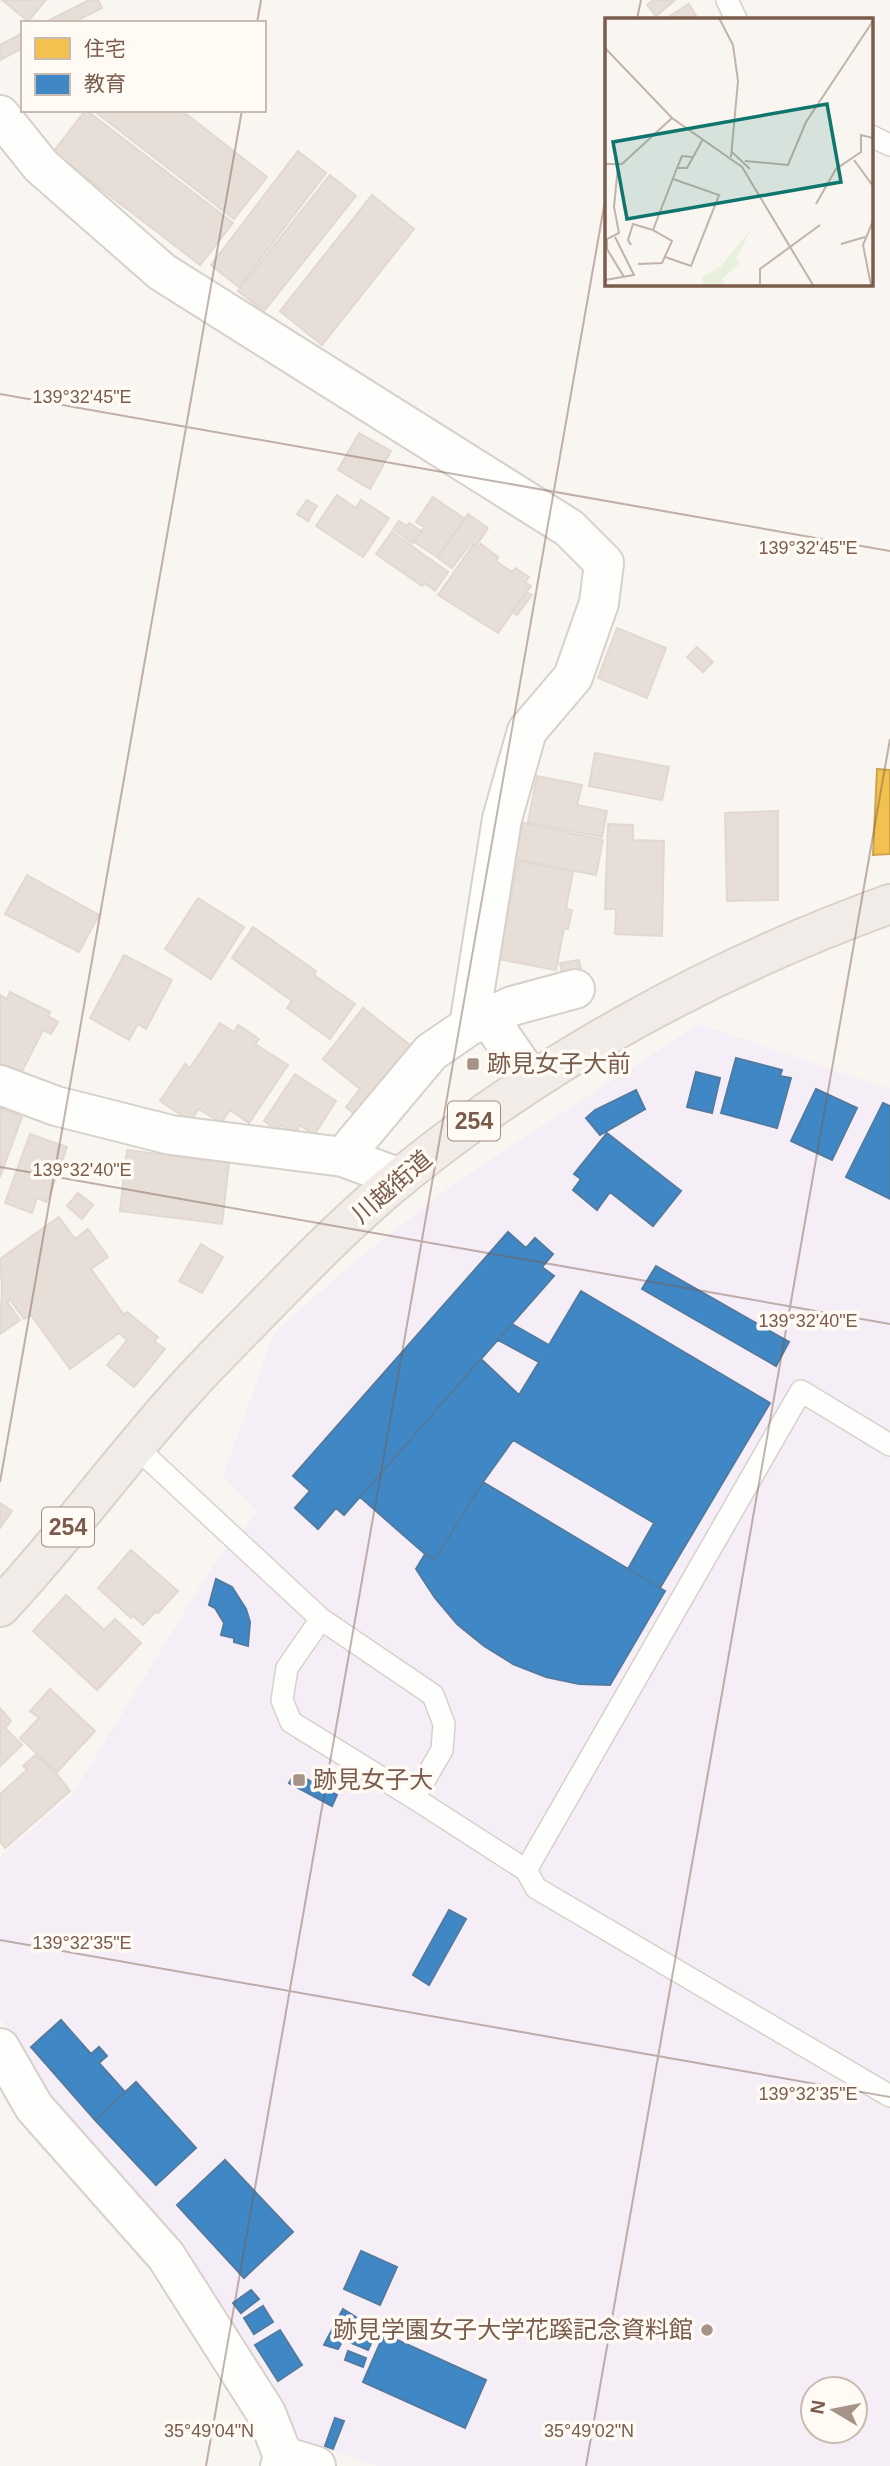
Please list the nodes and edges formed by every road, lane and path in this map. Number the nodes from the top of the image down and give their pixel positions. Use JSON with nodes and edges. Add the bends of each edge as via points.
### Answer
{"nodes":[{"id":1,"x":727,"y":0,"type":"edge"},
{"id":2,"x":736,"y":18,"type":"edge"},
{"id":3,"x":0,"y":116,"type":"edge"},
{"id":4,"x":872,"y":136,"type":"edge"},
{"id":5,"x":890,"y":145,"type":"edge"},
{"id":6,"x":890,"y":904,"type":"edge"},
{"id":7,"x":575,"y":989,"type":"dead end"},
{"id":8,"x":478,"y":1022,"type":"junction"},
{"id":9,"x":532,"y":1081,"type":"junction"},
{"id":10,"x":0,"y":1085,"type":"edge"},
{"id":11,"x":343,"y":1157,"type":"junction"},
{"id":12,"x":400,"y":1178,"type":"junction"},
{"id":13,"x":890,"y":1445,"type":"edge"},
{"id":14,"x":135,"y":1446,"type":"junction"},
{"id":15,"x":0,"y":1607,"type":"edge"},
{"id":16,"x":321,"y":1619,"type":"junction"},
{"id":17,"x":414,"y":1798,"type":"junction"},
{"id":18,"x":526,"y":1870,"type":"junction"},
{"id":19,"x":0,"y":2048,"type":"edge"},
{"id":20,"x":890,"y":2096,"type":"edge"},
{"id":21,"x":293,"y":2463,"type":"edge"}],
"edges":[{"from":1,"to":2,"type":"lane"},
{"from":3,"to":8,"type":"street","via":[[41,166],[162,272],[569,528],[604,563],[599,603],[572,677],[527,732],[502,819]]},
{"from":4,"to":5,"type":"lane"},
{"from":6,"to":9,"type":"highway","name":"川越街道","number":"254","via":[[777,949],[689,991]]},
{"from":7,"to":8,"type":"street","via":[[512,1006]]},
{"from":8,"to":9,"type":"street"},
{"from":8,"to":11,"type":"street","via":[[431,1052]]},
{"from":9,"to":12,"type":"highway","name":"川越街道","number":"254"},
{"from":10,"to":11,"type":"street","via":[[56,1106],[171,1135]]},
{"from":11,"to":12,"type":"street"},
{"from":12,"to":14,"type":"highway","name":"川越街道","number":"254","via":[[315,1255]]},
{"from":13,"to":18,"type":"lane","via":[[801,1391]]},
{"from":14,"to":15,"type":"highway","name":"川越街道","number":"254"},
{"from":14,"to":16,"type":"lane"},
{"from":16,"to":17,"type":"lane","via":[[433,1695],[444,1724],[442,1750]]},
{"from":16,"to":17,"type":"lane","via":[[287,1668],[282,1700],[291,1722]]},
{"from":17,"to":18,"type":"lane"},
{"from":18,"to":20,"type":"lane","via":[[536,1888]]},
{"from":19,"to":21,"type":"street","via":[[34,2107],[166,2256]]}]}
